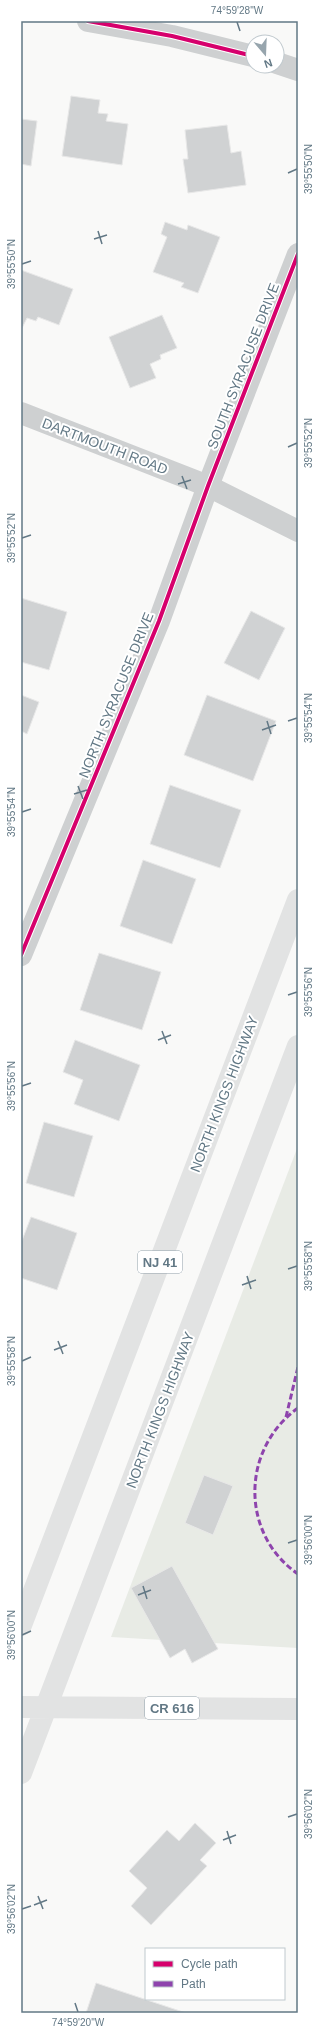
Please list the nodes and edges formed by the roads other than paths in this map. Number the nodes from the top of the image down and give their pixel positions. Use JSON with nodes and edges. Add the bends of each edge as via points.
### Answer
{"nodes":[{"id":1,"x":88,"y":21,"type":"edge"},
{"id":2,"x":245,"y":54,"type":"edge"},
{"id":3,"x":285,"y":66,"type":"edge"},
{"id":4,"x":298,"y":70,"type":"edge"},
{"id":5,"x":298,"y":254,"type":"edge"},
{"id":6,"x":21,"y":413,"type":"edge"},
{"id":7,"x":208,"y":486,"type":"junction"},
{"id":8,"x":298,"y":531,"type":"edge"},
{"id":9,"x":298,"y":900,"type":"edge"},
{"id":10,"x":21,"y":955,"type":"edge"},
{"id":11,"x":298,"y":1046,"type":"edge"},
{"id":12,"x":21,"y":1624,"type":"edge"},
{"id":13,"x":21,"y":1707,"type":"edge"},
{"id":14,"x":47,"y":1707,"type":"junction"},
{"id":15,"x":298,"y":1709,"type":"edge"},
{"id":16,"x":21,"y":1773,"type":"edge"}],
"edges":[{"from":1,"to":2,"type":"street","via":[[172,36]]},
{"from":3,"to":4,"type":"street"},
{"from":5,"to":7,"type":"street","name":"SOUTH SYRACUSE DRIVE"},
{"from":6,"to":7,"type":"street","name":"DARTMOUTH ROAD"},
{"from":7,"to":8,"type":"street","name":"DARTMOUTH ROAD"},
{"from":7,"to":10,"type":"street","name":"NORTH SYRACUSE DRIVE","via":[[159,621]]},
{"from":9,"to":12,"type":"main road","name":"NORTH KINGS HIGHWAY","number":"NJ 41"},
{"from":11,"to":14,"type":"main road","name":"NORTH KINGS HIGHWAY"},
{"from":13,"to":14,"type":"main road","number":"CR 616"},
{"from":14,"to":15,"type":"main road","number":"CR 616"},
{"from":14,"to":16,"type":"main road","name":"NORTH KINGS HIGHWAY"}]}
